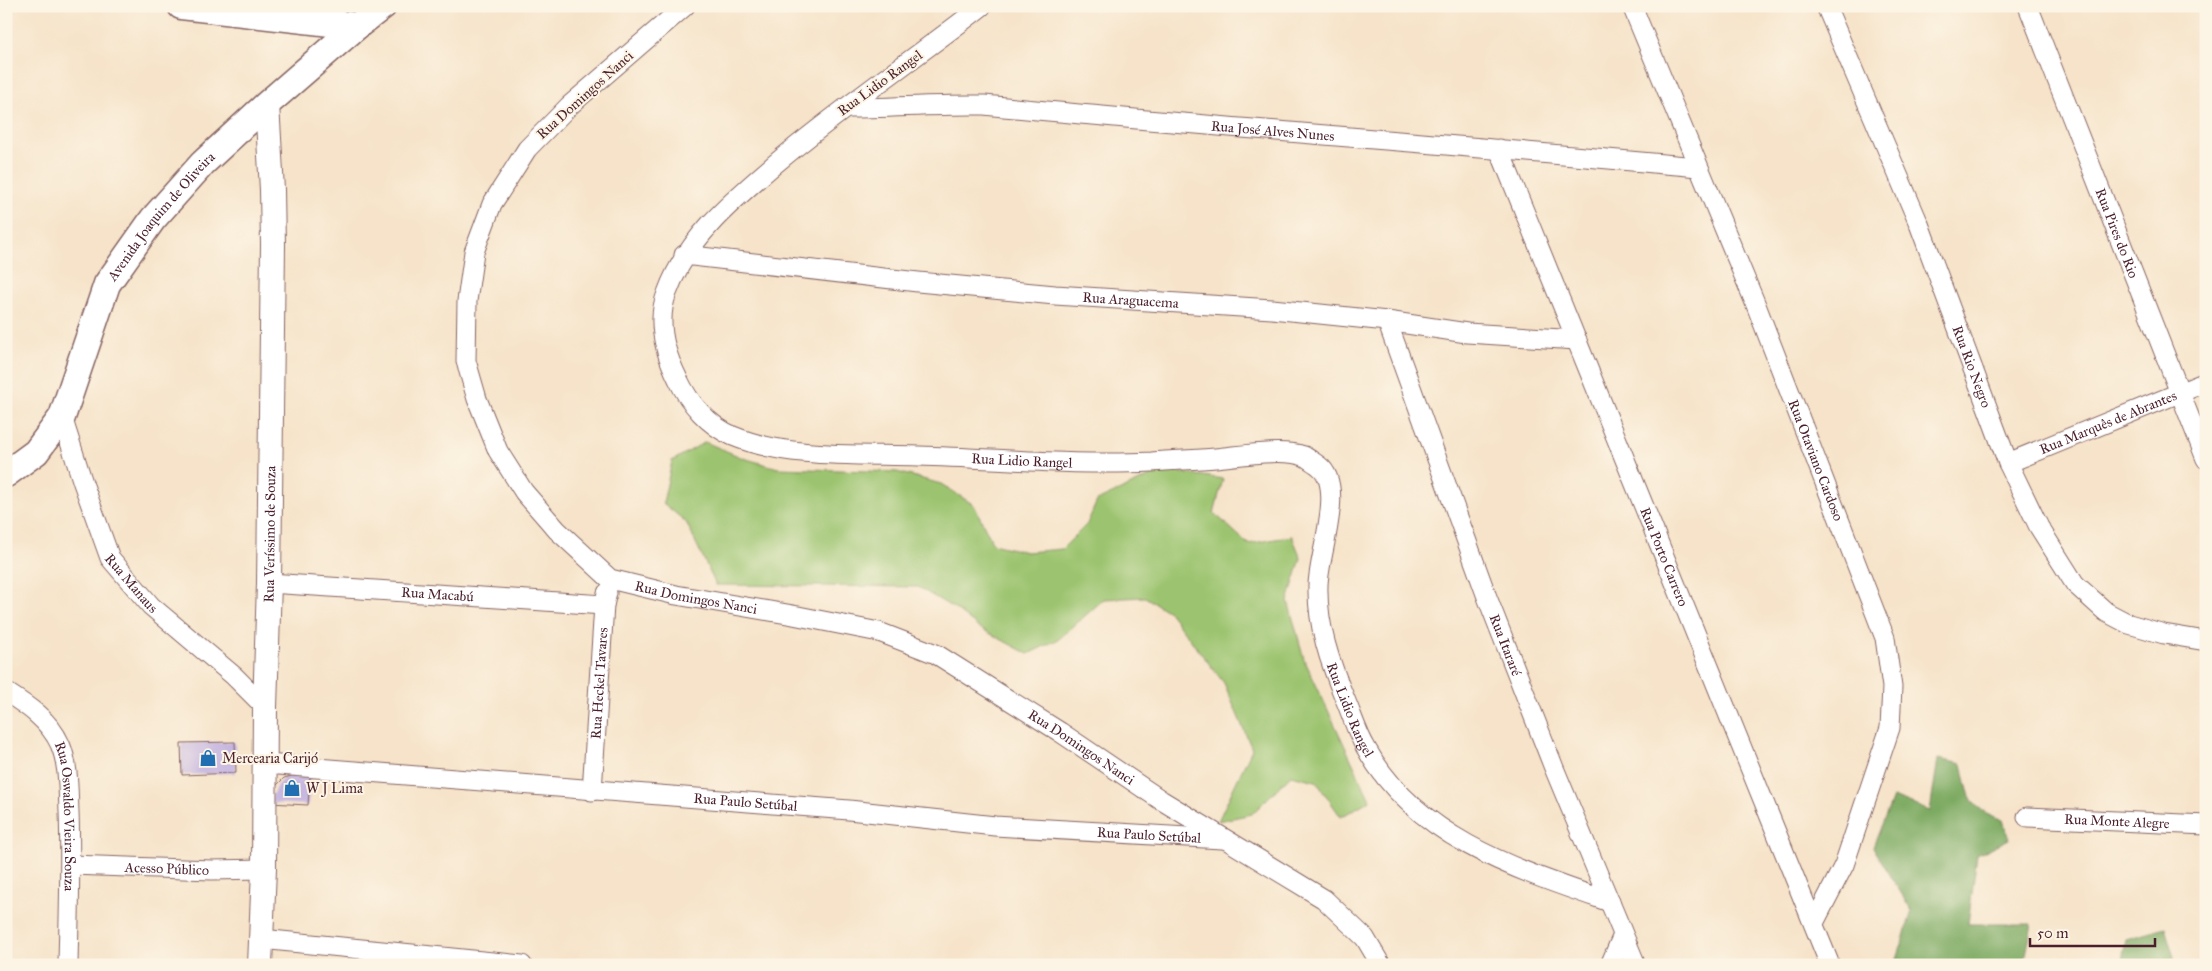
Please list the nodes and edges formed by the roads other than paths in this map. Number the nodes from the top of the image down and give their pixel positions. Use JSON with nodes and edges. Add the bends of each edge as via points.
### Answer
{"nodes":[{"id":1,"x":181,"y":6,"type":"edge"},
{"id":2,"x":383,"y":6,"type":"edge"},
{"id":3,"x":685,"y":6,"type":"edge"},
{"id":4,"x":982,"y":6,"type":"edge"},
{"id":5,"x":1632,"y":6,"type":"edge"},
{"id":6,"x":1826,"y":6,"type":"edge"},
{"id":7,"x":2028,"y":6,"type":"edge"},
{"id":8,"x":357,"y":26,"type":"junction"},
{"id":9,"x":267,"y":104,"type":"junction"},
{"id":10,"x":846,"y":108,"type":"junction"},
{"id":11,"x":1499,"y":149,"type":"junction"},
{"id":12,"x":1698,"y":167,"type":"junction"},
{"id":13,"x":684,"y":255,"type":"junction"},
{"id":14,"x":1387,"y":321,"type":"junction"},
{"id":15,"x":1577,"y":340,"type":"junction"},
{"id":16,"x":2206,"y":382,"type":"edge"},
{"id":17,"x":2178,"y":393,"type":"junction"},
{"id":18,"x":62,"y":418,"type":"junction"},
{"id":19,"x":2206,"y":459,"type":"edge"},
{"id":20,"x":2008,"y":463,"type":"junction"},
{"id":21,"x":6,"y":474,"type":"edge"},
{"id":22,"x":610,"y":579,"type":"junction"},
{"id":23,"x":269,"y":584,"type":"junction"},
{"id":24,"x":604,"y":605,"type":"junction"},
{"id":25,"x":2206,"y":641,"type":"edge"},
{"id":26,"x":6,"y":692,"type":"edge"},
{"id":27,"x":265,"y":707,"type":"junction"},
{"id":28,"x":266,"y":764,"type":"junction"},
{"id":29,"x":592,"y":790,"type":"junction"},
{"id":30,"x":2027,"y":817,"type":"dead end"},
{"id":31,"x":2206,"y":825,"type":"edge"},
{"id":32,"x":1224,"y":839,"type":"junction"},
{"id":33,"x":71,"y":865,"type":"junction"},
{"id":34,"x":264,"y":869,"type":"junction"},
{"id":35,"x":1610,"y":902,"type":"junction"},
{"id":36,"x":1814,"y":923,"type":"junction"},
{"id":37,"x":1622,"y":935,"type":"junction"},
{"id":38,"x":261,"y":939,"type":"junction"},
{"id":39,"x":68,"y":965,"type":"edge"},
{"id":40,"x":260,"y":965,"type":"edge"},
{"id":41,"x":522,"y":965,"type":"edge"},
{"id":42,"x":1381,"y":965,"type":"edge"},
{"id":43,"x":1610,"y":965,"type":"edge"},
{"id":44,"x":1636,"y":965,"type":"edge"},
{"id":45,"x":1830,"y":965,"type":"edge"}],
"edges":[{"from":1,"to":8,"type":"main road"},
{"from":2,"to":8,"type":"main road","name":"Avenida Joaquim de Oliveira"},
{"from":3,"to":22,"type":"street","name":"Rua Domingos Nanci","via":[[569,106],[527,149],[492,204],[474,252],[467,301],[466,361],[476,399],[498,451],[524,492],[557,530]]},
{"from":4,"to":10,"type":"street","name":"Rua Lidio Rangel"},
{"from":5,"to":12,"type":"street","name":"Rua Otaviano Cardoso"},
{"from":6,"to":20,"type":"street","name":"Rua Rio Negro","via":[[1919,224]]},
{"from":7,"to":17,"type":"street","name":"Rua Pires do Rio"},
{"from":8,"to":9,"type":"main road","name":"Avenida Joaquim de Oliveira"},
{"from":9,"to":18,"type":"main road","name":"Avenida Joaquim de Oliveira","via":[[173,195],[107,284]]},
{"from":9,"to":23,"type":"street","name":"Rua Veríssimo de Souza","via":[[273,236]]},
{"from":10,"to":11,"type":"street","name":"Rua José Alves Nunes","via":[[984,105]]},
{"from":10,"to":13,"type":"street","name":"Rua Lidio Rangel","via":[[808,136],[722,210]]},
{"from":11,"to":12,"type":"street","name":"Rua José Alves Nunes"},
{"from":11,"to":15,"type":"street","name":"Rua Porto Carrero"},
{"from":12,"to":36,"type":"street","name":"Rua Otaviano Cardoso","via":[[1756,305],[1885,638],[1892,687],[1890,728],[1844,864]]},
{"from":13,"to":14,"type":"street","name":"Rua Araguacema","via":[[1045,294],[1272,309]]},
{"from":13,"to":35,"type":"street","name":"Rua Lidio Rangel","via":[[665,296],[662,322],[665,346],[691,402],[729,435],[805,452],[861,455],[1110,464],[1266,453],[1302,455],[1317,464],[1326,471],[1331,485],[1317,583],[1320,618],[1331,666],[1366,749],[1415,810],[1456,838],[1513,867]]},
{"from":14,"to":15,"type":"street","name":"Rua Araguacema","via":[[1467,333]]},
{"from":14,"to":35,"type":"street","name":"Rua Itararé","via":[[1487,597]]},
{"from":15,"to":36,"type":"street","name":"Rua Porto Carrero"},
{"from":16,"to":17,"type":"street","name":"Rua Marquês de Abrantes"},
{"from":17,"to":19,"type":"street","name":"Rua Pires do Rio"},
{"from":17,"to":20,"type":"street","name":"Rua Marquês de Abrantes"},
{"from":18,"to":21,"type":"main road","name":"Avenida Joaquim de Oliveira","via":[[36,452]]},
{"from":18,"to":27,"type":"street","name":"Rua Manaus","via":[[110,558],[151,606],[234,676]]},
{"from":20,"to":25,"type":"street","name":"Rua Rio Negro","via":[[2038,527],[2075,584],[2106,612],[2129,624]]},
{"from":22,"to":24,"type":"street","name":"Rua Heckel Tavares"},
{"from":22,"to":32,"type":"street","name":"Rua Domingos Nanci","via":[[676,595],[879,632],[936,654]]},
{"from":23,"to":24,"type":"street","name":"Rua Macabú"},
{"from":23,"to":27,"type":"street","name":"Rua Veríssimo de Souza"},
{"from":24,"to":29,"type":"street","name":"Rua Heckel Tavares"},
{"from":26,"to":33,"type":"street","name":"Rua Oswaldo Vieira Souza","via":[[31,708],[49,726],[61,745],[68,777]]},
{"from":27,"to":28,"type":"street","name":"Rua Veríssimo de Souza"},
{"from":28,"to":29,"type":"street","name":"Rua Paulo Setúbal"},
{"from":28,"to":34,"type":"street","name":"Rua Veríssimo de Souza"},
{"from":29,"to":32,"type":"street","name":"Rua Paulo Setúbal","via":[[849,810],[995,826]]},
{"from":30,"to":31,"type":"street","name":"Rua Monte Alegre"},
{"from":32,"to":42,"type":"street","name":"Rua Domingos Nanci","via":[[1324,899],[1365,938]]},
{"from":33,"to":34,"type":"street","name":"Acesso Público"},
{"from":33,"to":39,"type":"street","name":"Rua Oswaldo Vieira Souza"},
{"from":34,"to":38,"type":"street","name":"Rua Veríssimo de Souza"},
{"from":35,"to":37,"type":"street","name":"Rua Itararé"},
{"from":36,"to":45,"type":"street","name":"Rua Porto Carrero"},
{"from":37,"to":43,"type":"street"},
{"from":37,"to":44,"type":"street","name":"Rua Itararé"},
{"from":38,"to":40,"type":"street","name":"Rua Veríssimo de Souza"},
{"from":38,"to":41,"type":"street"}]}
